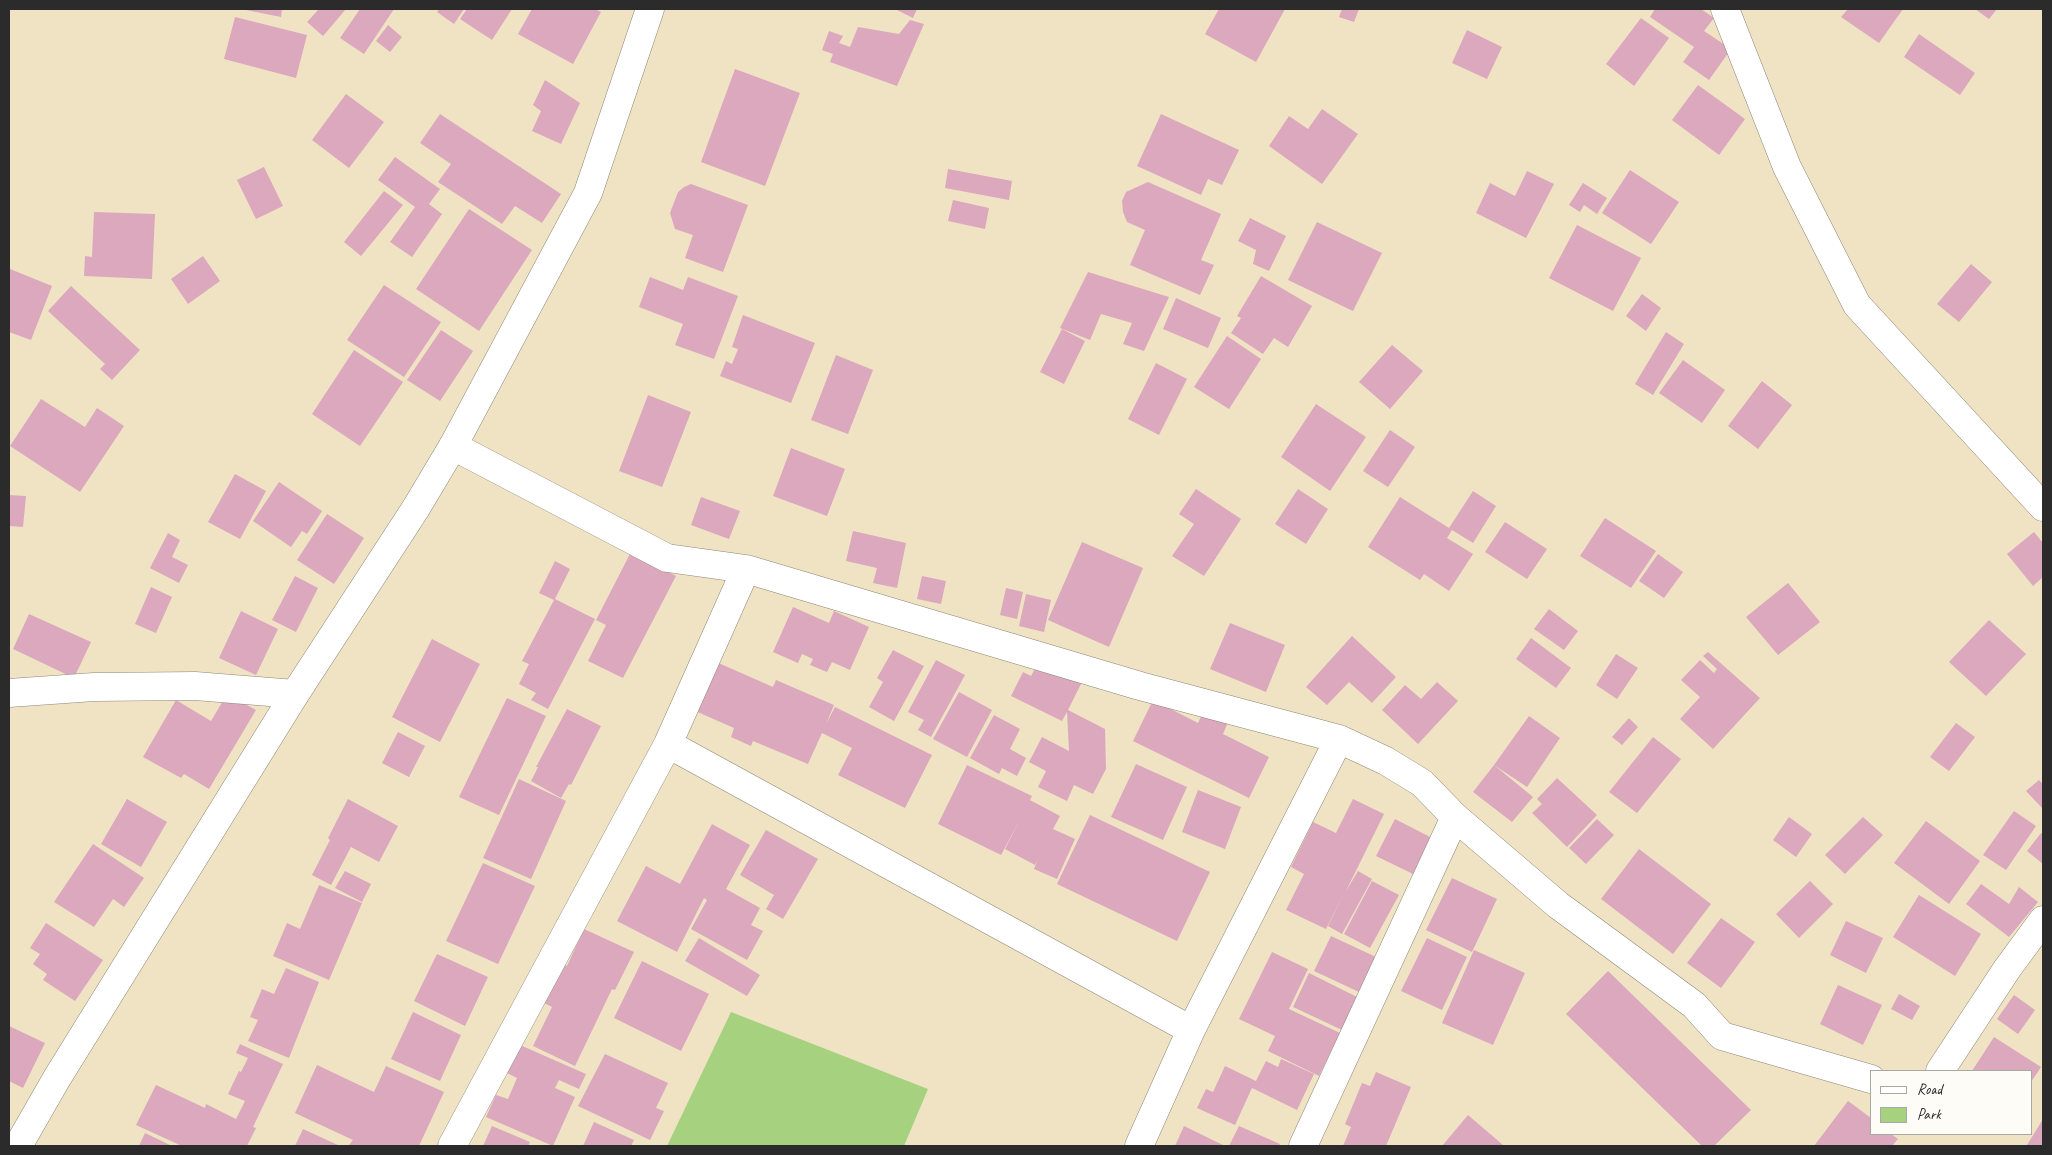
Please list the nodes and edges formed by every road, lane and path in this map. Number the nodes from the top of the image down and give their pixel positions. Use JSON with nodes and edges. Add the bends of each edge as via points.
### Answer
{"nodes":[{"id":1,"x":650,"y":9,"type":"edge"},
{"id":2,"x":1725,"y":9,"type":"edge"},
{"id":3,"x":453,"y":446,"type":"junction"},
{"id":4,"x":2043,"y":507,"type":"edge"},
{"id":5,"x":746,"y":569,"type":"junction"},
{"id":6,"x":9,"y":694,"type":"edge"},
{"id":7,"x":295,"y":694,"type":"junction"},
{"id":8,"x":1339,"y":739,"type":"junction"},
{"id":9,"x":668,"y":744,"type":"junction"},
{"id":10,"x":1455,"y":817,"type":"junction"},
{"id":11,"x":2043,"y":920,"type":"edge"},
{"id":12,"x":1191,"y":1030,"type":"junction"},
{"id":13,"x":1941,"y":1070,"type":"edge"},
{"id":14,"x":1870,"y":1079,"type":"edge"},
{"id":15,"x":18,"y":1146,"type":"edge"},
{"id":16,"x":452,"y":1146,"type":"edge"},
{"id":17,"x":1139,"y":1146,"type":"edge"},
{"id":18,"x":1303,"y":1146,"type":"edge"}],
"edges":[{"from":1,"to":3,"type":"street","via":[[588,193]]},
{"from":2,"to":4,"type":"street","via":[[1787,168],[1857,305]]},
{"from":3,"to":5,"type":"street","via":[[667,558]]},
{"from":3,"to":7,"type":"street"},
{"from":5,"to":8,"type":"street","via":[[1140,686]]},
{"from":5,"to":9,"type":"street"},
{"from":6,"to":7,"type":"street","via":[[94,687],[196,686]]},
{"from":7,"to":15,"type":"street"},
{"from":8,"to":10,"type":"street","via":[[1386,761],[1422,783]]},
{"from":8,"to":12,"type":"street"},
{"from":9,"to":12,"type":"street"},
{"from":9,"to":16,"type":"street"},
{"from":10,"to":14,"type":"street","via":[[1558,905],[1694,1005],[1722,1036]]},
{"from":10,"to":18,"type":"street"},
{"from":11,"to":13,"type":"street"},
{"from":12,"to":17,"type":"street"}]}
